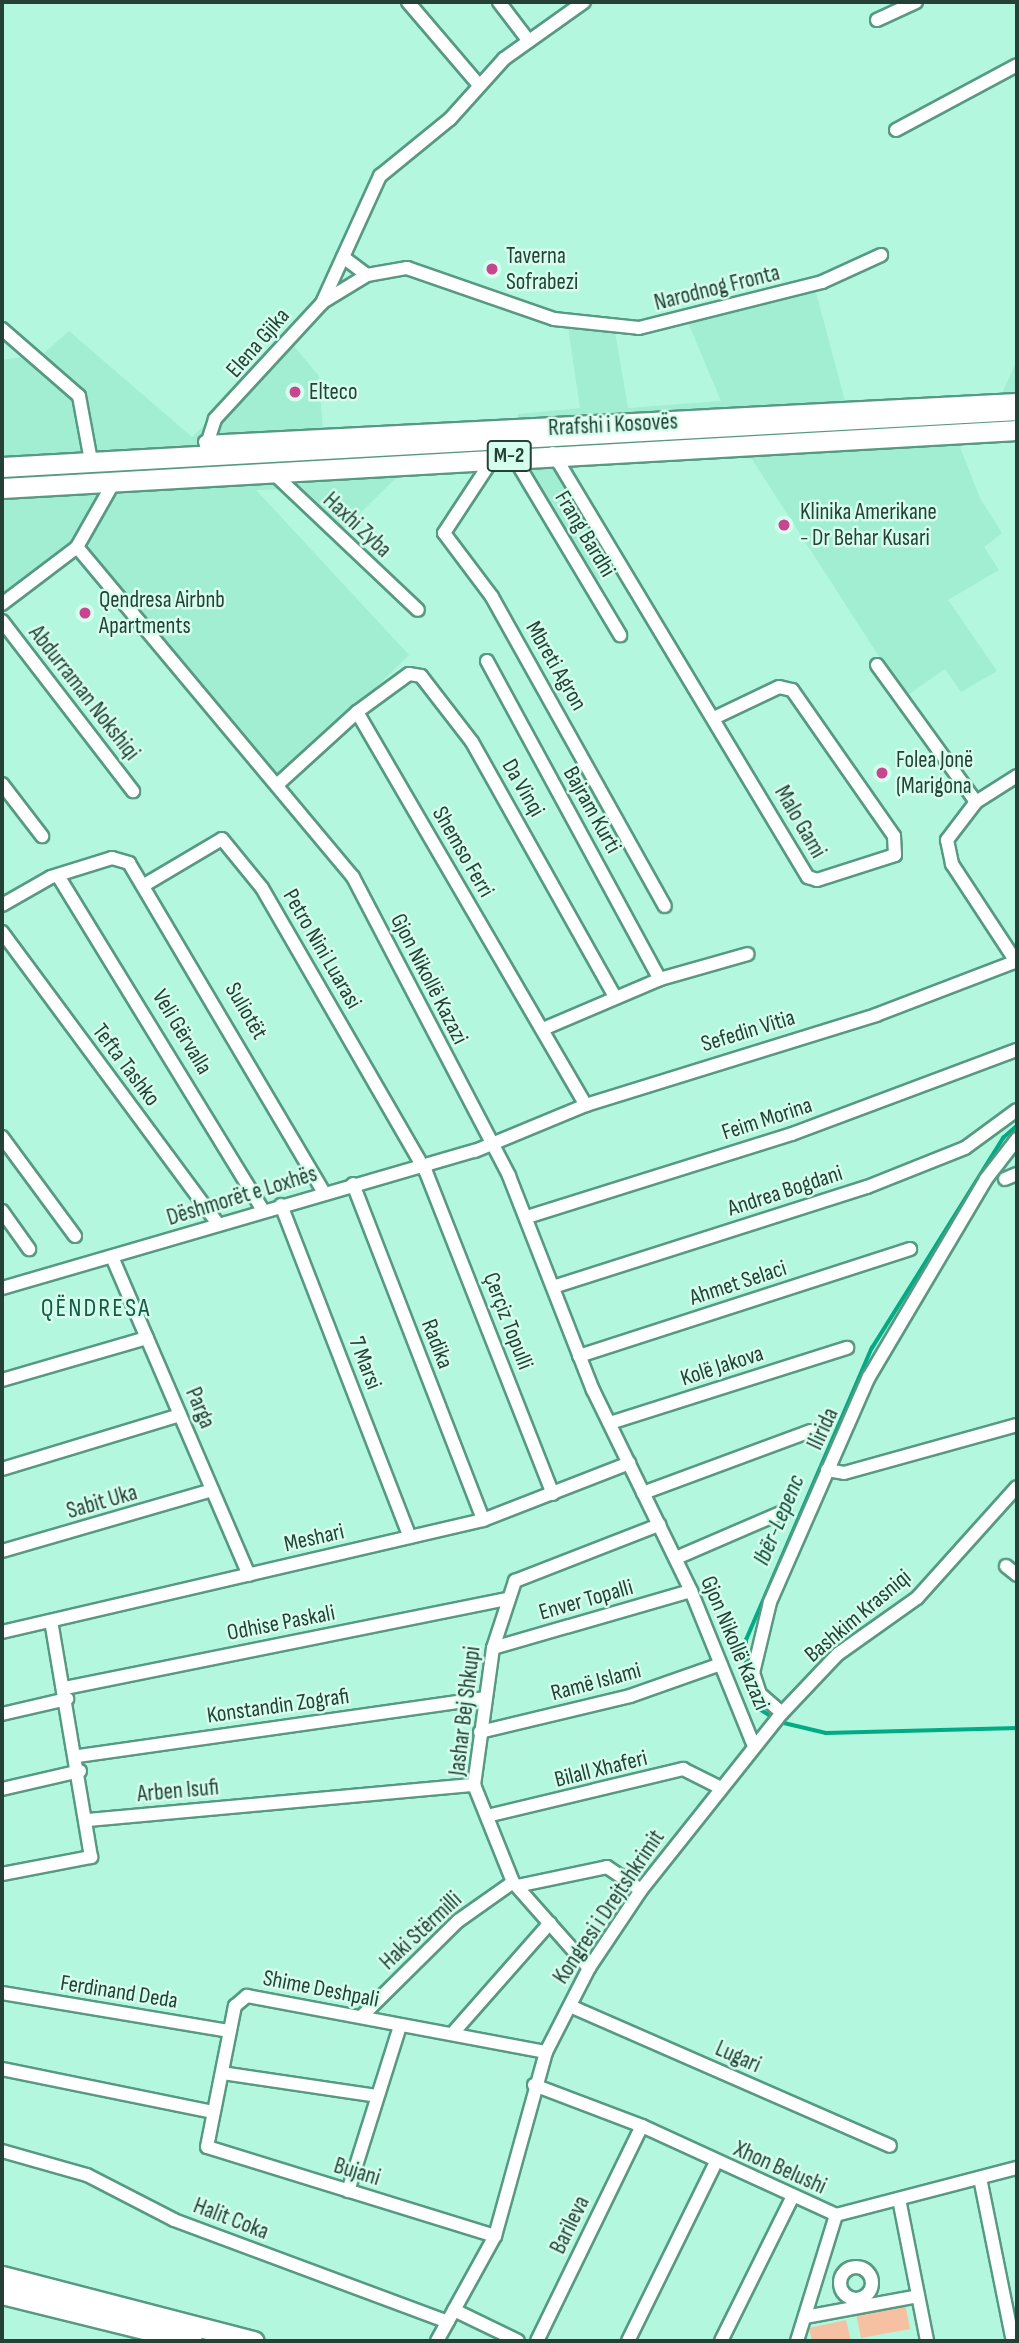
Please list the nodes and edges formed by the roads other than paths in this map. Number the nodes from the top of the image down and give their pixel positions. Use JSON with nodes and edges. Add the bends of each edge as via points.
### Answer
{"nodes":[{"id":1,"x":408,"y":2,"type":"edge"},
{"id":2,"x":499,"y":2,"type":"edge"},
{"id":3,"x":584,"y":2,"type":"edge"},
{"id":4,"x":916,"y":2,"type":"edge"},
{"id":5,"x":877,"y":20,"type":"dead end"},
{"id":6,"x":528,"y":40,"type":"junction"},
{"id":7,"x":1017,"y":65,"type":"edge"},
{"id":8,"x":479,"y":85,"type":"junction"},
{"id":9,"x":896,"y":130,"type":"dead end"},
{"id":10,"x":881,"y":254,"type":"dead end"},
{"id":11,"x":343,"y":257,"type":"junction"},
{"id":12,"x":367,"y":275,"type":"junction"},
{"id":13,"x":322,"y":303,"type":"junction"},
{"id":14,"x":2,"y":329,"type":"edge"},
{"id":15,"x":1017,"y":400,"type":"edge"},
{"id":16,"x":1017,"y":410,"type":"edge"},
{"id":17,"x":1017,"y":430,"type":"edge"},
{"id":18,"x":206,"y":448,"type":"junction"},
{"id":19,"x":553,"y":453,"type":"junction"},
{"id":20,"x":504,"y":456,"type":"junction"},
{"id":21,"x":91,"y":461,"type":"junction"},
{"id":22,"x":2,"y":467,"type":"edge"},
{"id":23,"x":269,"y":470,"type":"junction"},
{"id":24,"x":115,"y":480,"type":"junction"},
{"id":25,"x":2,"y":488,"type":"edge"},
{"id":26,"x":77,"y":547,"type":"junction"},
{"id":27,"x":2,"y":604,"type":"edge"},
{"id":28,"x":418,"y":610,"type":"dead end"},
{"id":29,"x":2,"y":621,"type":"edge"},
{"id":30,"x":621,"y":635,"type":"dead end"},
{"id":31,"x":487,"y":661,"type":"dead end"},
{"id":32,"x":877,"y":666,"type":"dead end"},
{"id":33,"x":357,"y":712,"type":"junction"},
{"id":34,"x":716,"y":717,"type":"junction"},
{"id":35,"x":1017,"y":776,"type":"edge"},
{"id":36,"x":2,"y":784,"type":"edge"},
{"id":37,"x":278,"y":784,"type":"junction"},
{"id":38,"x":133,"y":791,"type":"dead end"},
{"id":39,"x":976,"y":802,"type":"junction"},
{"id":40,"x":41,"y":836,"type":"dead end"},
{"id":41,"x":60,"y":879,"type":"junction"},
{"id":42,"x":146,"y":884,"type":"junction"},
{"id":43,"x":2,"y":905,"type":"edge"},
{"id":44,"x":665,"y":906,"type":"dead end"},
{"id":45,"x":2,"y":932,"type":"edge"},
{"id":46,"x":748,"y":954,"type":"dead end"},
{"id":47,"x":1017,"y":962,"type":"edge"},
{"id":48,"x":660,"y":979,"type":"junction"},
{"id":49,"x":615,"y":997,"type":"junction"},
{"id":50,"x":543,"y":1029,"type":"junction"},
{"id":51,"x":1017,"y":1050,"type":"edge"},
{"id":52,"x":586,"y":1105,"type":"junction"},
{"id":53,"x":1017,"y":1110,"type":"edge"},
{"id":54,"x":2,"y":1137,"type":"edge"},
{"id":55,"x":1017,"y":1139,"type":"edge"},
{"id":56,"x":494,"y":1144,"type":"junction"},
{"id":57,"x":420,"y":1166,"type":"junction"},
{"id":58,"x":1017,"y":1174,"type":"edge"},
{"id":59,"x":1004,"y":1179,"type":"dead end"},
{"id":60,"x":353,"y":1184,"type":"junction"},
{"id":61,"x":324,"y":1192,"type":"junction"},
{"id":62,"x":281,"y":1205,"type":"junction"},
{"id":63,"x":263,"y":1210,"type":"junction"},
{"id":64,"x":2,"y":1211,"type":"edge"},
{"id":65,"x":527,"y":1217,"type":"junction"},
{"id":66,"x":217,"y":1223,"type":"junction"},
{"id":67,"x":75,"y":1236,"type":"dead end"},
{"id":68,"x":29,"y":1248,"type":"dead end"},
{"id":69,"x":910,"y":1249,"type":"dead end"},
{"id":70,"x":112,"y":1257,"type":"junction"},
{"id":71,"x":553,"y":1287,"type":"junction"},
{"id":72,"x":2,"y":1288,"type":"edge"},
{"id":73,"x":147,"y":1338,"type":"junction"},
{"id":74,"x":846,"y":1349,"type":"dead end"},
{"id":75,"x":579,"y":1356,"type":"junction"},
{"id":76,"x":2,"y":1380,"type":"edge"},
{"id":77,"x":180,"y":1415,"type":"junction"},
{"id":78,"x":610,"y":1423,"type":"junction"},
{"id":79,"x":1017,"y":1424,"type":"edge"},
{"id":80,"x":811,"y":1432,"type":"dead end"},
{"id":81,"x":629,"y":1463,"type":"junction"},
{"id":82,"x":2,"y":1469,"type":"edge"},
{"id":83,"x":827,"y":1470,"type":"junction"},
{"id":84,"x":1017,"y":1487,"type":"edge"},
{"id":85,"x":212,"y":1490,"type":"junction"},
{"id":86,"x":643,"y":1493,"type":"junction"},
{"id":87,"x":553,"y":1494,"type":"junction"},
{"id":88,"x":785,"y":1511,"type":"dead end"},
{"id":89,"x":483,"y":1520,"type":"junction"},
{"id":90,"x":659,"y":1525,"type":"junction"},
{"id":91,"x":410,"y":1537,"type":"junction"},
{"id":92,"x":2,"y":1551,"type":"edge"},
{"id":93,"x":676,"y":1558,"type":"junction"},
{"id":94,"x":1006,"y":1566,"type":"dead end"},
{"id":95,"x":249,"y":1575,"type":"junction"},
{"id":96,"x":1017,"y":1575,"type":"edge"},
{"id":97,"x":691,"y":1591,"type":"junction"},
{"id":98,"x":506,"y":1599,"type":"junction"},
{"id":99,"x":51,"y":1621,"type":"junction"},
{"id":100,"x":2,"y":1632,"type":"edge"},
{"id":101,"x":493,"y":1648,"type":"junction"},
{"id":102,"x":721,"y":1664,"type":"junction"},
{"id":103,"x":66,"y":1693,"type":"junction"},
{"id":104,"x":485,"y":1699,"type":"junction"},
{"id":105,"x":782,"y":1713,"type":"junction"},
{"id":106,"x":2,"y":1714,"type":"edge"},
{"id":107,"x":480,"y":1732,"type":"junction"},
{"id":108,"x":753,"y":1744,"type":"junction"},
{"id":109,"x":78,"y":1756,"type":"junction"},
{"id":110,"x":80,"y":1772,"type":"junction"},
{"id":111,"x":474,"y":1786,"type":"junction"},
{"id":112,"x":719,"y":1787,"type":"junction"},
{"id":113,"x":2,"y":1789,"type":"edge"},
{"id":114,"x":487,"y":1816,"type":"junction"},
{"id":115,"x":88,"y":1821,"type":"junction"},
{"id":116,"x":2,"y":1874,"type":"edge"},
{"id":117,"x":515,"y":1884,"type":"junction"},
{"id":118,"x":641,"y":1889,"type":"junction"},
{"id":119,"x":550,"y":1923,"type":"junction"},
{"id":120,"x":589,"y":1968,"type":"junction"},
{"id":121,"x":2,"y":1993,"type":"edge"},
{"id":122,"x":570,"y":2006,"type":"junction"},
{"id":123,"x":361,"y":2017,"type":"junction"},
{"id":124,"x":400,"y":2026,"type":"junction"},
{"id":125,"x":230,"y":2031,"type":"junction"},
{"id":126,"x":452,"y":2034,"type":"junction"},
{"id":127,"x":546,"y":2052,"type":"junction"},
{"id":128,"x":2,"y":2069,"type":"edge"},
{"id":129,"x":222,"y":2073,"type":"junction"},
{"id":130,"x":534,"y":2085,"type":"junction"},
{"id":131,"x":377,"y":2096,"type":"junction"},
{"id":132,"x":214,"y":2112,"type":"junction"},
{"id":133,"x":642,"y":2126,"type":"junction"},
{"id":134,"x":890,"y":2146,"type":"dead end"},
{"id":135,"x":207,"y":2147,"type":"joint"},
{"id":136,"x":2,"y":2151,"type":"edge"},
{"id":137,"x":716,"y":2162,"type":"junction"},
{"id":138,"x":1017,"y":2168,"type":"edge"},
{"id":139,"x":980,"y":2178,"type":"junction"},
{"id":140,"x":348,"y":2191,"type":"junction"},
{"id":141,"x":793,"y":2196,"type":"junction"},
{"id":142,"x":899,"y":2199,"type":"junction"},
{"id":143,"x":836,"y":2215,"type":"junction"},
{"id":144,"x":495,"y":2236,"type":"junction"},
{"id":145,"x":2,"y":2276,"type":"edge"},
{"id":146,"x":2,"y":2294,"type":"edge"},
{"id":147,"x":918,"y":2296,"type":"junction"},
{"id":148,"x":451,"y":2316,"type":"junction"},
{"id":149,"x":805,"y":2317,"type":"junction"},
{"id":150,"x":192,"y":2341,"type":"edge"},
{"id":151,"x":254,"y":2341,"type":"edge"},
{"id":152,"x":437,"y":2341,"type":"edge"},
{"id":153,"x":518,"y":2341,"type":"edge"},
{"id":154,"x":537,"y":2341,"type":"edge"},
{"id":155,"x":628,"y":2341,"type":"edge"},
{"id":156,"x":721,"y":2341,"type":"edge"},
{"id":157,"x":797,"y":2341,"type":"edge"},
{"id":158,"x":927,"y":2341,"type":"edge"},
{"id":159,"x":1013,"y":2341,"type":"edge"}],
"edges":[{"from":1,"to":8,"type":"street"},
{"from":2,"to":6,"type":"street"},
{"from":3,"to":6,"type":"street","name":"Elena Gjika"},
{"from":4,"to":5,"type":"street"},
{"from":6,"to":8,"type":"street","name":"Elena Gjika"},
{"from":7,"to":9,"type":"street"},
{"from":8,"to":11,"type":"street","name":"Elena Gjika","via":[[463,106],[380,176]]},
{"from":10,"to":12,"type":"street","name":"Narodnog Fronta","via":[[822,282],[639,328],[554,319],[423,271],[391,268]]},
{"from":11,"to":12,"type":"street"},
{"from":11,"to":13,"type":"street","name":"Elena Gjika"},
{"from":12,"to":13,"type":"street","name":"Narodnog Fronta"},
{"from":13,"to":18,"type":"street","name":"Elena Gjika","via":[[215,419]]},
{"from":14,"to":21,"type":"street","via":[[79,396]]},
{"from":15,"to":18,"type":"street","name":"Rrafshi i Kosovës"},
{"from":16,"to":18,"type":"highway","name":"Rrafshi i Kosovës","number":"M-2"},
{"from":17,"to":19,"type":"highway","name":"Rrafshi i Kosovës","number":"M-2"},
{"from":18,"to":21,"type":"highway","name":"Rrafshi i Kosovës","number":"M-2"},
{"from":19,"to":20,"type":"highway","name":"Rrafshi i Kosovës","number":"M-2"},
{"from":19,"to":34,"type":"street","name":"Malo Gami"},
{"from":20,"to":23,"type":"highway","name":"Rrafshi i Kosovës","number":"M-2"},
{"from":20,"to":30,"type":"street","name":"Frang Bardhi"},
{"from":20,"to":44,"type":"street","name":"Mbreti Agron","via":[[444,533],[492,597]]},
{"from":21,"to":22,"type":"highway","name":"Rrafshi i Kosovës","number":"M-2"},
{"from":23,"to":24,"type":"highway","name":"Rrafshi i Kosovës","number":"M-2"},
{"from":23,"to":28,"type":"street","name":"Haxhi Zyba"},
{"from":24,"to":25,"type":"highway","name":"Rrafshi i Kosovës","number":"M-2"},
{"from":24,"to":26,"type":"street"},
{"from":26,"to":27,"type":"street"},
{"from":26,"to":37,"type":"street","name":"Gjon Nikollë Kazazi"},
{"from":29,"to":38,"type":"street","name":"Abdurraman Nokshiqi"},
{"from":31,"to":48,"type":"street","name":"Bajram Kurti"},
{"from":32,"to":39,"type":"street"},
{"from":33,"to":37,"type":"street"},
{"from":33,"to":49,"type":"street","name":"Da Vinqi","via":[[409,674],[426,681],[472,743]]},
{"from":33,"to":50,"type":"street","name":"Shemso Ferri"},
{"from":34,"to":34,"type":"street","name":"Malo Gami","via":[[772,690],[792,690],[894,836],[895,855],[817,880],[808,877]]},
{"from":35,"to":39,"type":"street"},
{"from":36,"to":40,"type":"street"},
{"from":37,"to":56,"type":"street","name":"Gjon Nikollë Kazazi","via":[[353,877]]},
{"from":39,"to":47,"type":"street","via":[[949,831],[948,852],[985,920]]},
{"from":41,"to":42,"type":"street","name":"Suliotët","via":[[120,858]]},
{"from":41,"to":43,"type":"street","via":[[51,877]]},
{"from":41,"to":63,"type":"street","name":"Veli Gërvalla"},
{"from":42,"to":57,"type":"street","name":"Petro Nini Luarasi","via":[[214,839],[229,842],[287,925]]},
{"from":42,"to":61,"type":"street","name":"Suliotët"},
{"from":45,"to":66,"type":"street","name":"Tefta Tashko"},
{"from":46,"to":48,"type":"street"},
{"from":47,"to":52,"type":"street","name":"Sefedin Vitia","via":[[876,1015]]},
{"from":48,"to":49,"type":"street"},
{"from":49,"to":50,"type":"street"},
{"from":50,"to":52,"type":"street","name":"Shemso Ferri"},
{"from":51,"to":65,"type":"street","name":"Feim Morina","via":[[792,1134]]},
{"from":52,"to":56,"type":"street","name":"Sefedin Vitia"},
{"from":53,"to":71,"type":"street","name":"Andrea Bogdani","via":[[965,1148],[867,1187]]},
{"from":54,"to":67,"type":"street"},
{"from":55,"to":83,"type":"street","name":"Ilirida","via":[[986,1179],[889,1342]]},
{"from":56,"to":57,"type":"street","name":"Dëshmorët e Loxhës"},
{"from":56,"to":65,"type":"street","name":"Gjon Nikollë Kazazi"},
{"from":57,"to":60,"type":"street","name":"Dëshmorët e Loxhës"},
{"from":57,"to":87,"type":"street","name":"Çerçiz Topulli"},
{"from":58,"to":59,"type":"street"},
{"from":60,"to":61,"type":"street","name":"Dëshmorët e Loxhës"},
{"from":60,"to":89,"type":"street","name":"Radika"},
{"from":61,"to":62,"type":"street","name":"Dëshmorët e Loxhës"},
{"from":62,"to":63,"type":"street","name":"Dëshmorët e Loxhës"},
{"from":62,"to":91,"type":"street","name":"7 Marsi"},
{"from":63,"to":66,"type":"street","name":"Dëshmorët e Loxhës"},
{"from":64,"to":68,"type":"street"},
{"from":65,"to":71,"type":"street","name":"Gjon Nikollë Kazazi"},
{"from":66,"to":70,"type":"street","name":"Dëshmorët e Loxhës"},
{"from":69,"to":75,"type":"street","name":"Ahmet Selaci"},
{"from":70,"to":72,"type":"street","name":"Dëshmorët e Loxhës"},
{"from":70,"to":73,"type":"street","name":"Parga"},
{"from":71,"to":75,"type":"street","name":"Gjon Nikollë Kazazi"},
{"from":73,"to":76,"type":"street"},
{"from":73,"to":77,"type":"street","name":"Parga"},
{"from":74,"to":78,"type":"street","name":"Kolë Jakova"},
{"from":75,"to":78,"type":"street","name":"Gjon Nikollë Kazazi"},
{"from":77,"to":82,"type":"street"},
{"from":77,"to":85,"type":"street","name":"Parga"},
{"from":78,"to":81,"type":"street","name":"Gjon Nikollë Kazazi"},
{"from":79,"to":83,"type":"street","via":[[844,1474]]},
{"from":80,"to":86,"type":"street"},
{"from":81,"to":86,"type":"street","name":"Gjon Nikollë Kazazi"},
{"from":81,"to":87,"type":"street","name":"Meshari"},
{"from":83,"to":105,"type":"street","name":"Ilirida","via":[[753,1659],[760,1694]]},
{"from":84,"to":105,"type":"street","name":"Bashkim Krasniqi","via":[[917,1598],[838,1654]]},
{"from":85,"to":92,"type":"street","name":"Sabit Uka"},
{"from":85,"to":95,"type":"street","name":"Parga"},
{"from":86,"to":90,"type":"street","name":"Gjon Nikollë Kazazi"},
{"from":87,"to":89,"type":"street","name":"Meshari"},
{"from":88,"to":93,"type":"street","name":"Gjon Nikollë Kazazi"},
{"from":89,"to":91,"type":"street","name":"Meshari"},
{"from":90,"to":93,"type":"street","name":"Gjon Nikollë Kazazi"},
{"from":90,"to":98,"type":"street","name":"Jashar Bej Shkupi","via":[[515,1581]]},
{"from":91,"to":95,"type":"street","name":"Meshari"},
{"from":93,"to":97,"type":"street","name":"Gjon Nikollë Kazazi"},
{"from":94,"to":96,"type":"street"},
{"from":95,"to":99,"type":"street","name":"Meshari"},
{"from":97,"to":101,"type":"street","name":"Enver Topalli"},
{"from":97,"to":102,"type":"street","name":"Gjon Nikollë Kazazi"},
{"from":98,"to":101,"type":"street","name":"Jashar Bej Shkupi"},
{"from":98,"to":103,"type":"street","name":"Odhise Paskali"},
{"from":99,"to":100,"type":"street","name":"Meshari"},
{"from":99,"to":103,"type":"street"},
{"from":101,"to":104,"type":"street","name":"Jashar Bej Shkupi"},
{"from":102,"to":107,"type":"street","name":"Ramë Islami","via":[[630,1696]]},
{"from":102,"to":108,"type":"street","name":"Gjon Nikollë Kazazi"},
{"from":103,"to":106,"type":"street","name":"Odhise Paskali"},
{"from":103,"to":109,"type":"street"},
{"from":104,"to":107,"type":"street","name":"Jashar Bej Shkupi"},
{"from":104,"to":109,"type":"street","name":"Konstandin Zografi"},
{"from":105,"to":108,"type":"street"},
{"from":107,"to":111,"type":"street","name":"Jashar Bej Shkupi"},
{"from":108,"to":112,"type":"street","name":"Kongresi i Drejtshkrimit"},
{"from":109,"to":110,"type":"street"},
{"from":110,"to":113,"type":"street"},
{"from":110,"to":115,"type":"street"},
{"from":111,"to":114,"type":"street","name":"Jashar Bej Shkupi"},
{"from":111,"to":115,"type":"street","name":"Arben Isufi"},
{"from":112,"to":114,"type":"street","name":"Bilall Xhaferi","via":[[683,1769]]},
{"from":112,"to":118,"type":"street","name":"Kongresi i Drejtshkrimit"},
{"from":114,"to":117,"type":"street","name":"Jashar Bej Shkupi"},
{"from":115,"to":116,"type":"street","via":[[88,1861]]},
{"from":117,"to":118,"type":"street","via":[[607,1867]]},
{"from":117,"to":119,"type":"street","name":"Jashar Bej Shkupi"},
{"from":117,"to":123,"type":"street","name":"Haki Stërmilli","via":[[458,1921]]},
{"from":118,"to":120,"type":"street","name":"Kongresi i Drejtshkrimit"},
{"from":119,"to":120,"type":"street","name":"Jashar Bej Shkupi"},
{"from":119,"to":126,"type":"street"},
{"from":120,"to":122,"type":"street","name":"Kongresi i Drejtshkrimit"},
{"from":121,"to":125,"type":"street","name":"Ferdinand Deda"},
{"from":122,"to":127,"type":"street","name":"Kongresi i Drejtshkrimit"},
{"from":122,"to":134,"type":"street","name":"Lugari"},
{"from":123,"to":124,"type":"street","name":"Shime Deshpali"},
{"from":123,"to":125,"type":"street","name":"Shime Deshpali","via":[[247,1996],[236,2001]]},
{"from":124,"to":126,"type":"street","name":"Shime Deshpali"},
{"from":124,"to":131,"type":"street"},
{"from":125,"to":129,"type":"street","name":"Shime Deshpali"},
{"from":126,"to":127,"type":"street","name":"Shime Deshpali"},
{"from":127,"to":130,"type":"street","name":"Kongresi i Drejtshkrimit"},
{"from":128,"to":132,"type":"street"},
{"from":129,"to":131,"type":"street"},
{"from":129,"to":132,"type":"street","name":"Shime Deshpali"},
{"from":130,"to":133,"type":"street","name":"Xhon Belushi"},
{"from":130,"to":144,"type":"street","name":"Kongresi i Drejtshkrimit"},
{"from":131,"to":140,"type":"street"},
{"from":132,"to":135,"type":"street","name":"Shime Deshpali"},
{"from":133,"to":137,"type":"street","name":"Xhon Belushi"},
{"from":133,"to":154,"type":"street","name":"Barileva"},
{"from":135,"to":140,"type":"street","name":"Bujani"},
{"from":136,"to":148,"type":"street","name":"Halit Coka","via":[[87,2175],[174,2220]]},
{"from":137,"to":141,"type":"street","name":"Xhon Belushi"},
{"from":137,"to":155,"type":"street"},
{"from":138,"to":139,"type":"street","name":"Xhon Belushi"},
{"from":139,"to":142,"type":"street","name":"Xhon Belushi"},
{"from":139,"to":159,"type":"street"},
{"from":140,"to":144,"type":"street","name":"Bujani"},
{"from":141,"to":143,"type":"street","name":"Xhon Belushi"},
{"from":141,"to":156,"type":"street"},
{"from":142,"to":143,"type":"street","name":"Xhon Belushi"},
{"from":142,"to":147,"type":"street"},
{"from":143,"to":149,"type":"street"},
{"from":144,"to":148,"type":"street","name":"Kongresi i Drejtshkrimit"},
{"from":145,"to":151,"type":"highway"},
{"from":146,"to":150,"type":"highway"},
{"from":147,"to":149,"type":"street","via":[[863,2301]]},
{"from":147,"to":158,"type":"street"},
{"from":148,"to":152,"type":"street","name":"Kongresi i Drejtshkrimit"},
{"from":148,"to":153,"type":"street","name":"Halit Coka"},
{"from":149,"to":157,"type":"street"}]}
